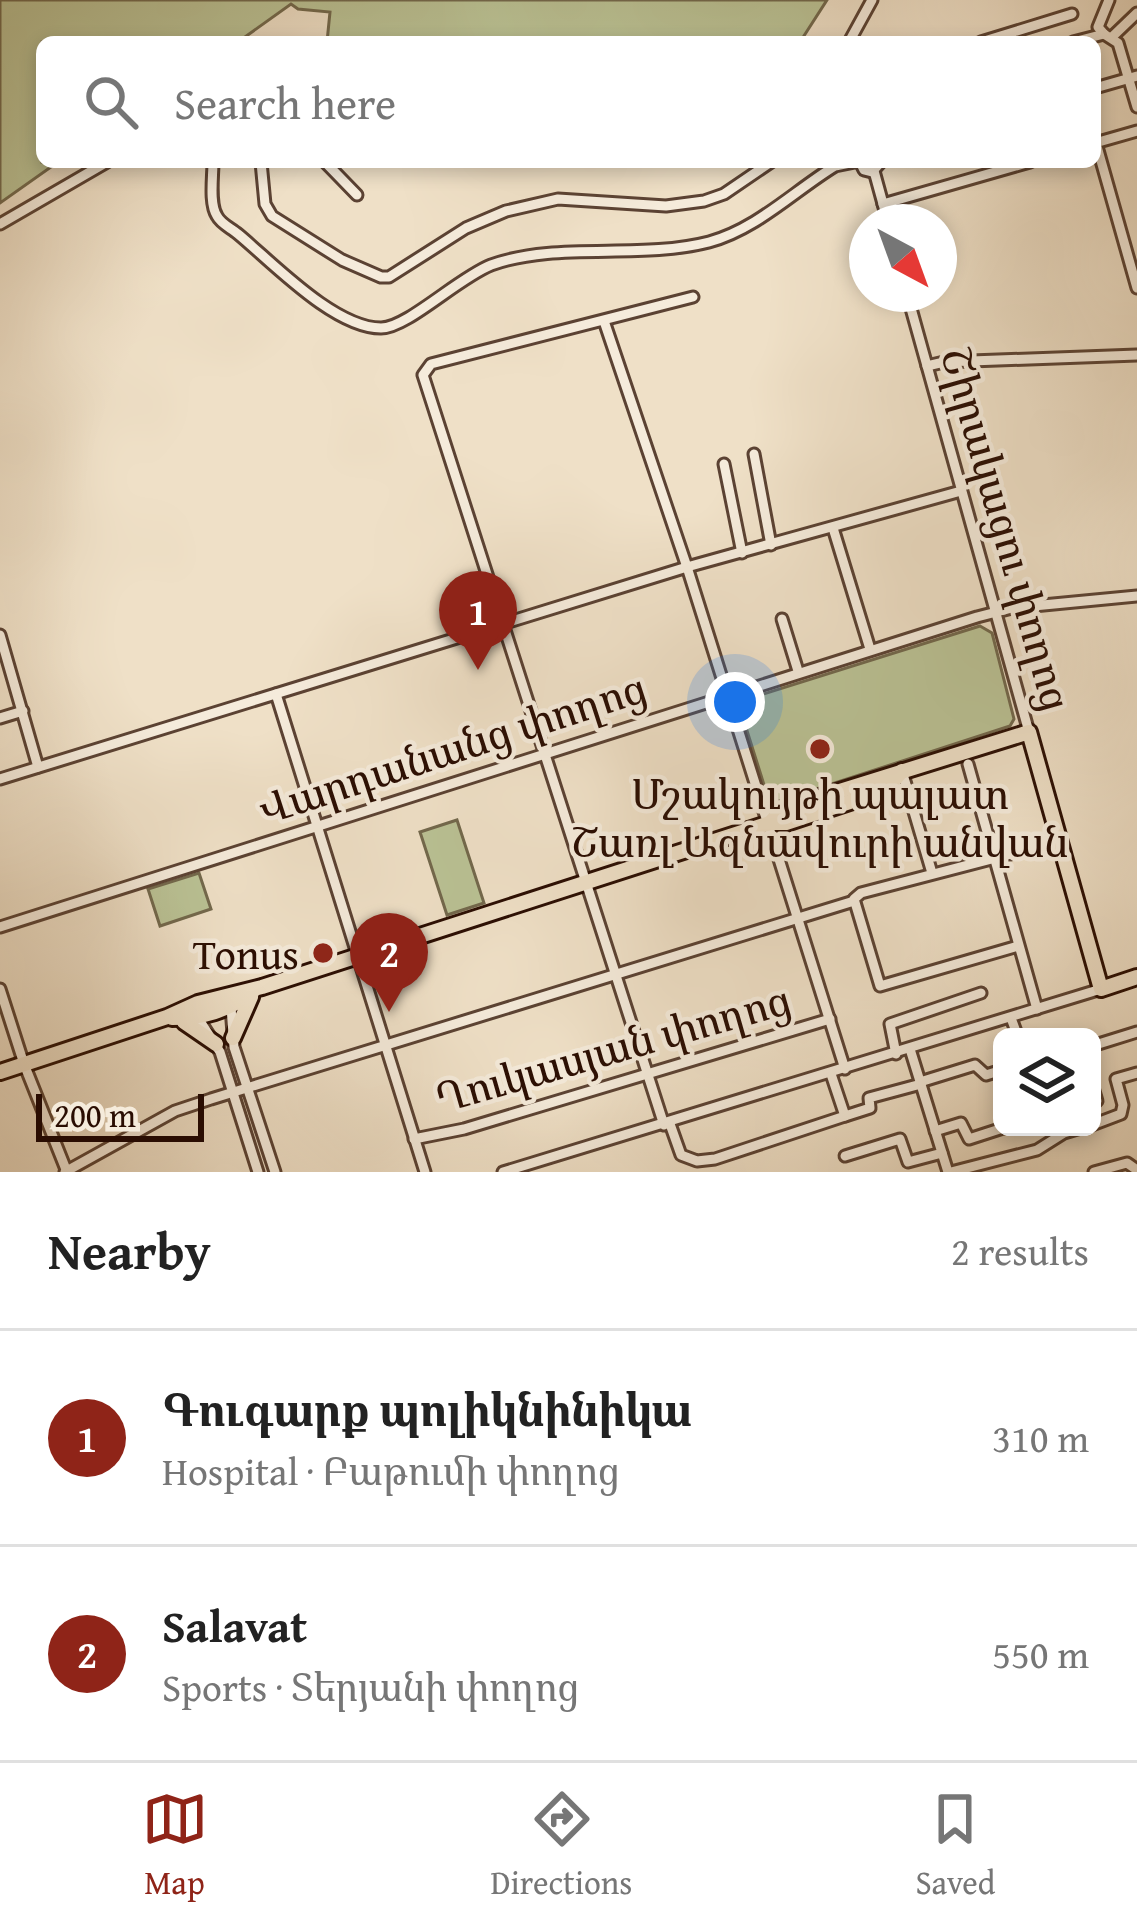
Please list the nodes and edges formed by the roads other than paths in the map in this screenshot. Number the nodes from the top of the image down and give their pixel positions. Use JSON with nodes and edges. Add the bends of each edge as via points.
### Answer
{"nodes":[{"id":1,"x":872,"y":0,"type":"edge"},
{"id":2,"x":1109,"y":0,"type":"edge"},
{"id":3,"x":1137,"y":13,"type":"edge"},
{"id":4,"x":1072,"y":14,"type":"dead end"},
{"id":5,"x":1108,"y":35,"type":"junction"},
{"id":6,"x":852,"y":36,"type":"edge"},
{"id":7,"x":1000,"y":36,"type":"edge"},
{"id":8,"x":1101,"y":36,"type":"edge"},
{"id":9,"x":1133,"y":77,"type":"edge"},
{"id":10,"x":1101,"y":86,"type":"edge"},
{"id":11,"x":1137,"y":107,"type":"edge"},
{"id":12,"x":1137,"y":131,"type":"edge"},
{"id":13,"x":1101,"y":141,"type":"edge"},
{"id":14,"x":1101,"y":164,"type":"edge"},
{"id":15,"x":97,"y":168,"type":"edge"},
{"id":16,"x":213,"y":168,"type":"edge"},
{"id":17,"x":262,"y":168,"type":"edge"},
{"id":18,"x":331,"y":168,"type":"edge"},
{"id":19,"x":762,"y":168,"type":"edge"},
{"id":20,"x":832,"y":168,"type":"edge"},
{"id":21,"x":878,"y":168,"type":"edge"},
{"id":22,"x":1009,"y":168,"type":"edge"},
{"id":23,"x":357,"y":195,"type":"dead end"},
{"id":24,"x":883,"y":204,"type":"joint"},
{"id":25,"x":0,"y":224,"type":"edge"},
{"id":26,"x":1137,"y":287,"type":"edge"},
{"id":27,"x":693,"y":297,"type":"dead end"},
{"id":28,"x":912,"y":312,"type":"edge"},
{"id":29,"x":604,"y":321,"type":"junction"},
{"id":30,"x":1137,"y":355,"type":"edge"},
{"id":31,"x":927,"y":366,"type":"junction"},
{"id":32,"x":754,"y":454,"type":"dead end"},
{"id":33,"x":724,"y":464,"type":"dead end"},
{"id":34,"x":962,"y":491,"type":"junction"},
{"id":35,"x":833,"y":529,"type":"junction"},
{"id":36,"x":771,"y":545,"type":"junction"},
{"id":37,"x":742,"y":553,"type":"junction"},
{"id":38,"x":687,"y":567,"type":"junction"},
{"id":39,"x":1137,"y":596,"type":"edge"},
{"id":40,"x":994,"y":613,"type":"junction"},
{"id":41,"x":782,"y":619,"type":"dead end"},
{"id":42,"x":501,"y":625,"type":"junction"},
{"id":43,"x":0,"y":635,"type":"edge"},
{"id":44,"x":869,"y":649,"type":"junction"},
{"id":45,"x":799,"y":671,"type":"junction"},
{"id":46,"x":6,"y":673,"type":"edge"},
{"id":47,"x":277,"y":694,"type":"junction"},
{"id":48,"x":726,"y":694,"type":"junction"},
{"id":49,"x":23,"y":711,"type":"junction"},
{"id":50,"x":0,"y":718,"type":"edge"},
{"id":51,"x":1029,"y":732,"type":"junction"},
{"id":52,"x":544,"y":754,"type":"junction"},
{"id":53,"x":968,"y":764,"type":"dead end"},
{"id":54,"x":38,"y":767,"type":"junction"},
{"id":55,"x":902,"y":771,"type":"junction"},
{"id":56,"x":0,"y":779,"type":"edge"},
{"id":57,"x":769,"y":823,"type":"junction"},
{"id":58,"x":315,"y":826,"type":"junction"},
{"id":59,"x":1060,"y":841,"type":"junction"},
{"id":60,"x":994,"y":857,"type":"junction"},
{"id":61,"x":932,"y":873,"type":"junction"},
{"id":62,"x":586,"y":883,"type":"junction"},
{"id":63,"x":854,"y":901,"type":"junction"},
{"id":64,"x":798,"y":918,"type":"junction"},
{"id":65,"x":0,"y":927,"type":"edge"},
{"id":66,"x":1018,"y":946,"type":"junction"},
{"id":67,"x":357,"y":957,"type":"junction"},
{"id":68,"x":616,"y":974,"type":"junction"},
{"id":69,"x":1137,"y":977,"type":"edge"},
{"id":70,"x":0,"y":988,"type":"edge"},
{"id":71,"x":258,"y":988,"type":"junction"},
{"id":72,"x":1101,"y":989,"type":"junction"},
{"id":73,"x":981,"y":993,"type":"dead end"},
{"id":74,"x":227,"y":1001,"type":"junction"},
{"id":75,"x":198,"y":1010,"type":"junction"},
{"id":76,"x":1037,"y":1010,"type":"junction"},
{"id":77,"x":167,"y":1017,"type":"junction"},
{"id":78,"x":1011,"y":1018,"type":"junction"},
{"id":79,"x":830,"y":1019,"type":"junction"},
{"id":80,"x":1015,"y":1028,"type":"edge"},
{"id":81,"x":1137,"y":1032,"type":"edge"},
{"id":82,"x":233,"y":1038,"type":"junction"},
{"id":83,"x":1101,"y":1043,"type":"edge"},
{"id":84,"x":216,"y":1044,"type":"junction"},
{"id":85,"x":385,"y":1046,"type":"junction"},
{"id":86,"x":910,"y":1049,"type":"junction"},
{"id":87,"x":896,"y":1054,"type":"junction"},
{"id":88,"x":24,"y":1064,"type":"junction"},
{"id":89,"x":845,"y":1070,"type":"junction"},
{"id":90,"x":0,"y":1072,"type":"edge"},
{"id":91,"x":648,"y":1073,"type":"junction"},
{"id":92,"x":993,"y":1073,"type":"edge"},
{"id":93,"x":1137,"y":1073,"type":"edge"},
{"id":94,"x":831,"y":1074,"type":"junction"},
{"id":95,"x":920,"y":1083,"type":"junction"},
{"id":96,"x":248,"y":1089,"type":"junction"},
{"id":97,"x":233,"y":1093,"type":"junction"},
{"id":98,"x":845,"y":1116,"type":"junction"},
{"id":99,"x":1101,"y":1121,"type":"edge"},
{"id":100,"x":667,"y":1124,"type":"junction"},
{"id":101,"x":935,"y":1131,"type":"junction"},
{"id":102,"x":993,"y":1131,"type":"edge"},
{"id":103,"x":1059,"y":1136,"type":"edge"},
{"id":104,"x":414,"y":1138,"type":"junction"},
{"id":105,"x":942,"y":1153,"type":"junction"},
{"id":106,"x":845,"y":1156,"type":"dead end"},
{"id":107,"x":1137,"y":1170,"type":"edge"},
{"id":108,"x":67,"y":1172,"type":"edge"},
{"id":109,"x":258,"y":1172,"type":"edge"},
{"id":110,"x":275,"y":1172,"type":"edge"},
{"id":111,"x":425,"y":1172,"type":"edge"},
{"id":112,"x":503,"y":1172,"type":"edge"},
{"id":113,"x":949,"y":1172,"type":"edge"},
{"id":114,"x":1094,"y":1172,"type":"edge"}],
"edges":[{"from":1,"to":6,"type":"street"},
{"from":2,"to":5,"type":"street","via":[[1098,27]]},
{"from":3,"to":5,"type":"street"},
{"from":4,"to":7,"type":"street"},
{"from":5,"to":8,"type":"street"},
{"from":5,"to":9,"type":"street"},
{"from":9,"to":10,"type":"street"},
{"from":9,"to":11,"type":"street"},
{"from":12,"to":13,"type":"street"},
{"from":14,"to":26,"type":"street"},
{"from":15,"to":25,"type":"street"},
{"from":16,"to":20,"type":"street","via":[[218,218],[338,313],[386,329],[494,264],[646,252],[728,236]]},
{"from":17,"to":19,"type":"street","via":[[272,216],[381,277],[506,211],[564,199],[704,202]]},
{"from":18,"to":23,"type":"street"},
{"from":21,"to":24,"type":"street"},
{"from":22,"to":24,"type":"street"},
{"from":27,"to":29,"type":"street"},
{"from":28,"to":31,"type":"street","name":"Շիրակացու փողոց"},
{"from":29,"to":38,"type":"street"},
{"from":29,"to":42,"type":"street","via":[[431,364],[423,375]]},
{"from":30,"to":31,"type":"street"},
{"from":31,"to":34,"type":"street","name":"Շիրակացու փողոց"},
{"from":32,"to":36,"type":"street"},
{"from":33,"to":37,"type":"street"},
{"from":34,"to":35,"type":"street"},
{"from":34,"to":40,"type":"street","name":"Շիրակացու փողոց"},
{"from":35,"to":36,"type":"street"},
{"from":35,"to":44,"type":"street"},
{"from":36,"to":37,"type":"street"},
{"from":37,"to":38,"type":"street"},
{"from":38,"to":42,"type":"street"},
{"from":38,"to":48,"type":"street"},
{"from":39,"to":40,"type":"street","name":"Վարդանանց փողոց"},
{"from":40,"to":44,"type":"street","name":"Վարդանանց փողոց"},
{"from":40,"to":51,"type":"street","name":"Շիրակացու փողոց"},
{"from":41,"to":45,"type":"street"},
{"from":42,"to":47,"type":"street"},
{"from":42,"to":52,"type":"street"},
{"from":43,"to":46,"type":"street"},
{"from":44,"to":45,"type":"street","name":"Վարդանանց փողոց"},
{"from":45,"to":48,"type":"street","name":"Վարդանանց փողոց"},
{"from":46,"to":49,"type":"street"},
{"from":47,"to":54,"type":"street"},
{"from":47,"to":58,"type":"street"},
{"from":48,"to":52,"type":"street","name":"Վարդանանց փողոց"},
{"from":48,"to":57,"type":"street"},
{"from":49,"to":50,"type":"street"},
{"from":49,"to":54,"type":"street"},
{"from":51,"to":55,"type":"main road"},
{"from":51,"to":59,"type":"main road","name":"Շիրակացու փողոց"},
{"from":52,"to":58,"type":"street","name":"Վարդանանց փողոց"},
{"from":52,"to":62,"type":"street"},
{"from":53,"to":60,"type":"street"},
{"from":54,"to":56,"type":"street"},
{"from":55,"to":57,"type":"main road","via":[[886,790]]},
{"from":55,"to":61,"type":"street"},
{"from":57,"to":62,"type":"main road"},
{"from":57,"to":64,"type":"street"},
{"from":58,"to":65,"type":"street","name":"Վարդանանց փողոց"},
{"from":58,"to":67,"type":"street"},
{"from":59,"to":60,"type":"street"},
{"from":59,"to":72,"type":"main road","name":"Շիրակացու փողոց"},
{"from":60,"to":61,"type":"street"},
{"from":60,"to":66,"type":"street"},
{"from":61,"to":63,"type":"street"},
{"from":62,"to":67,"type":"main road"},
{"from":62,"to":68,"type":"street"},
{"from":63,"to":64,"type":"street"},
{"from":63,"to":66,"type":"street","via":[[880,986]]},
{"from":64,"to":68,"type":"street"},
{"from":64,"to":79,"type":"street"},
{"from":66,"to":76,"type":"street"},
{"from":67,"to":71,"type":"main road"},
{"from":67,"to":85,"type":"street"},
{"from":68,"to":85,"type":"street"},
{"from":68,"to":91,"type":"street"},
{"from":69,"to":72,"type":"main road"},
{"from":70,"to":88,"type":"street"},
{"from":71,"to":74,"type":"main road"},
{"from":71,"to":82,"type":"main road"},
{"from":72,"to":76,"type":"street"},
{"from":73,"to":87,"type":"street","via":[[890,1024]]},
{"from":74,"to":75,"type":"main road"},
{"from":74,"to":82,"type":"street"},
{"from":75,"to":77,"type":"main road"},
{"from":75,"to":84,"type":"street"},
{"from":76,"to":78,"type":"street"},
{"from":77,"to":84,"type":"main road"},
{"from":77,"to":88,"type":"main road"},
{"from":78,"to":80,"type":"street"},
{"from":78,"to":86,"type":"street"},
{"from":79,"to":89,"type":"street"},
{"from":79,"to":91,"type":"street","name":"Ղուկասյան փողոց"},
{"from":81,"to":83,"type":"street"},
{"from":82,"to":96,"type":"street"},
{"from":84,"to":97,"type":"street"},
{"from":85,"to":96,"type":"street"},
{"from":85,"to":104,"type":"street"},
{"from":86,"to":87,"type":"street"},
{"from":86,"to":95,"type":"street"},
{"from":87,"to":89,"type":"street"},
{"from":88,"to":90,"type":"main road"},
{"from":88,"to":108,"type":"street"},
{"from":89,"to":94,"type":"street"},
{"from":91,"to":100,"type":"street"},
{"from":91,"to":104,"type":"street","name":"Ղուկասյան փողոց"},
{"from":92,"to":95,"type":"street","via":[[975,1065]]},
{"from":93,"to":99,"type":"street","via":[[1116,1079],[1121,1114]]},
{"from":94,"to":98,"type":"street"},
{"from":94,"to":100,"type":"street"},
{"from":95,"to":98,"type":"street","via":[[869,1098],[870,1108]]},
{"from":95,"to":101,"type":"street"},
{"from":96,"to":97,"type":"street"},
{"from":96,"to":110,"type":"street"},
{"from":97,"to":108,"type":"street","via":[[175,1112]]},
{"from":97,"to":109,"type":"street"},
{"from":98,"to":100,"type":"street","via":[[705,1161],[681,1155]]},
{"from":100,"to":112,"type":"street"},
{"from":101,"to":102,"type":"street","via":[[962,1123],[969,1139]]},
{"from":101,"to":105,"type":"street"},
{"from":103,"to":113,"type":"street","via":[[1036,1150]]},
{"from":104,"to":111,"type":"street"},
{"from":105,"to":106,"type":"street","via":[[908,1162],[900,1138]]},
{"from":105,"to":113,"type":"street"},
{"from":107,"to":114,"type":"street","via":[[1127,1163]]}]}
